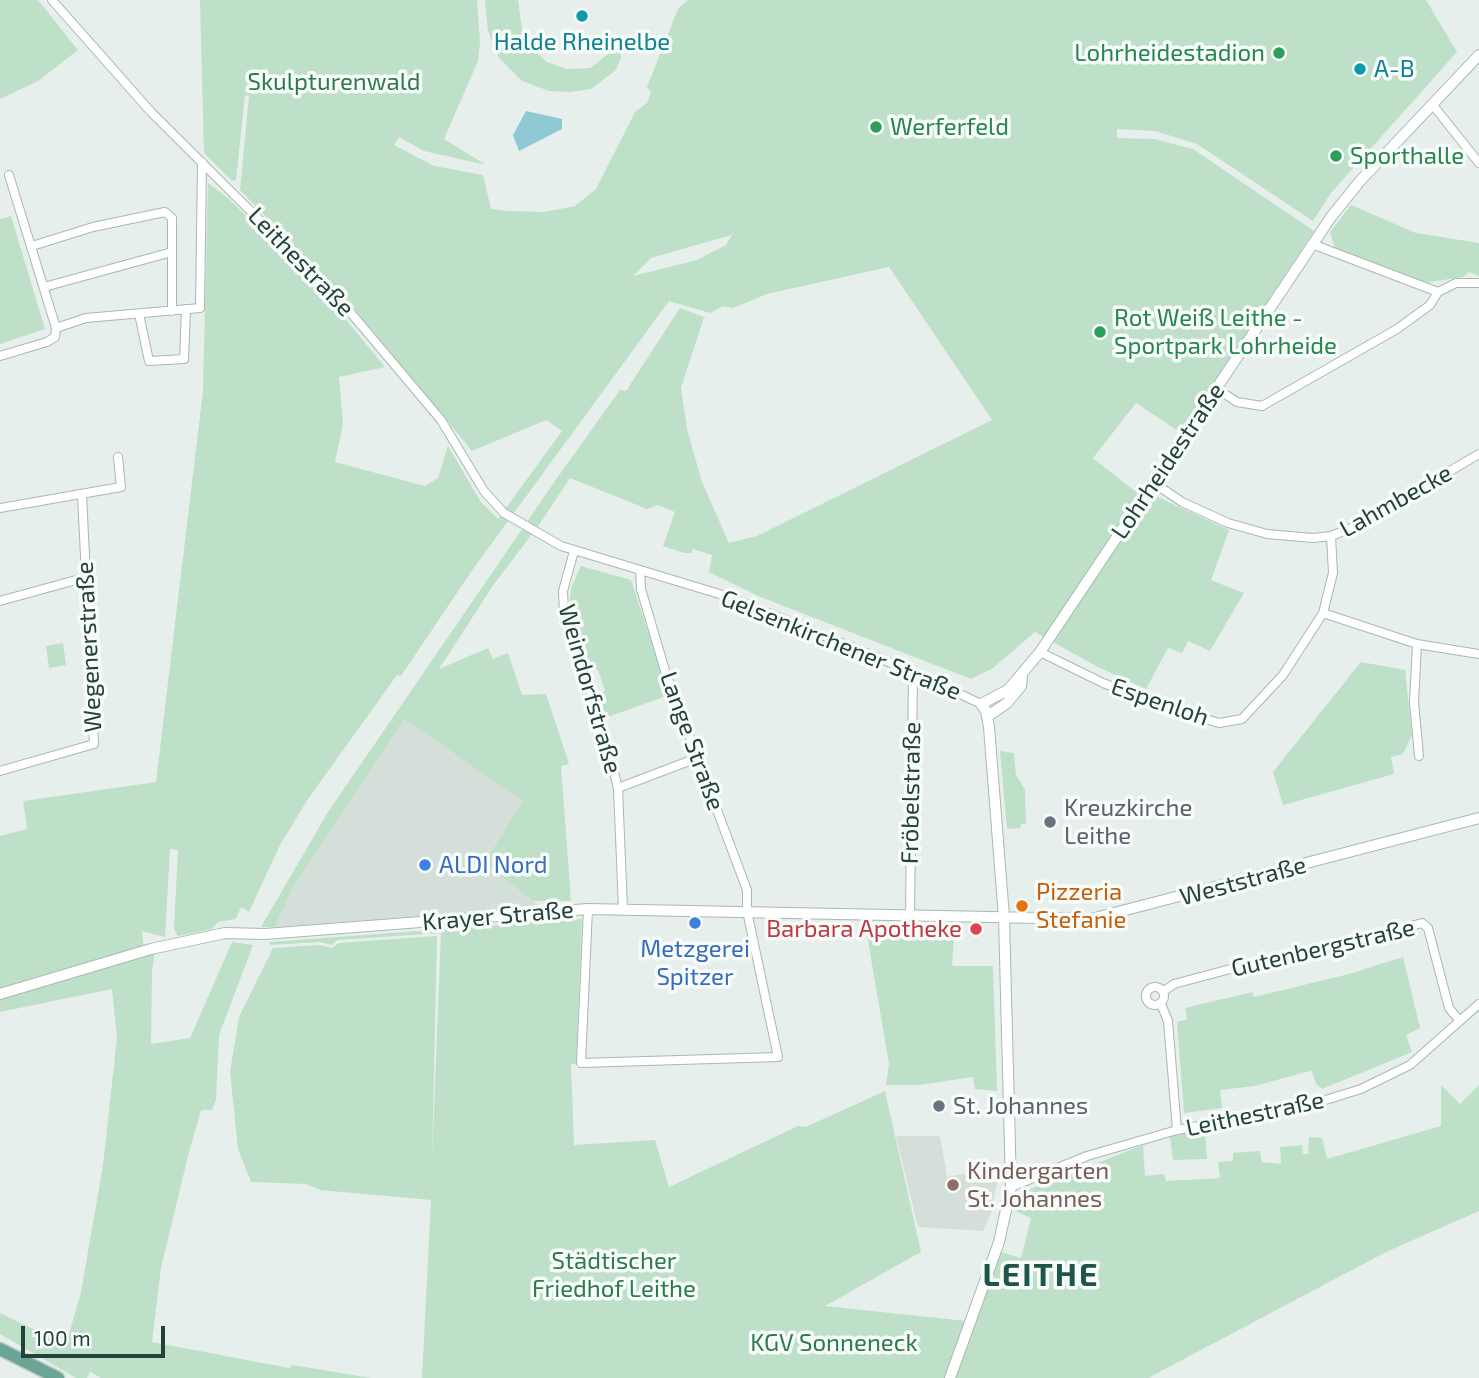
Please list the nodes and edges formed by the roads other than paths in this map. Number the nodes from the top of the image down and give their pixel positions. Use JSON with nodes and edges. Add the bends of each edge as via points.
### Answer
{"nodes":[{"id":1,"x":52,"y":0,"type":"edge"},
{"id":2,"x":1479,"y":55,"type":"edge"},
{"id":3,"x":1432,"y":104,"type":"junction"},
{"id":4,"x":202,"y":162,"type":"junction"},
{"id":5,"x":1479,"y":163,"type":"edge"},
{"id":6,"x":9,"y":176,"type":"dead end"},
{"id":7,"x":1312,"y":244,"type":"junction"},
{"id":8,"x":32,"y":246,"type":"junction"},
{"id":9,"x":172,"y":252,"type":"junction"},
{"id":10,"x":1479,"y":283,"type":"edge"},
{"id":11,"x":44,"y":287,"type":"junction"},
{"id":12,"x":1438,"y":292,"type":"junction"},
{"id":13,"x":186,"y":309,"type":"junction"},
{"id":14,"x":172,"y":311,"type":"junction"},
{"id":15,"x":139,"y":314,"type":"junction"},
{"id":16,"x":56,"y":328,"type":"junction"},
{"id":17,"x":0,"y":356,"type":"edge"},
{"id":18,"x":1217,"y":389,"type":"junction"},
{"id":19,"x":1479,"y":454,"type":"edge"},
{"id":20,"x":118,"y":457,"type":"dead end"},
{"id":21,"x":1154,"y":483,"type":"junction"},
{"id":22,"x":82,"y":494,"type":"junction"},
{"id":23,"x":0,"y":508,"type":"edge"},
{"id":24,"x":536,"y":533,"type":"joint"},
{"id":25,"x":1331,"y":537,"type":"junction"},
{"id":26,"x":574,"y":551,"type":"junction"},
{"id":27,"x":640,"y":570,"type":"junction"},
{"id":28,"x":87,"y":577,"type":"junction"},
{"id":29,"x":0,"y":600,"type":"edge"},
{"id":30,"x":1323,"y":613,"type":"junction"},
{"id":31,"x":1417,"y":644,"type":"junction"},
{"id":32,"x":1040,"y":652,"type":"junction"},
{"id":33,"x":1479,"y":654,"type":"edge"},
{"id":34,"x":913,"y":672,"type":"junction"},
{"id":35,"x":1022,"y":676,"type":"junction"},
{"id":36,"x":981,"y":704,"type":"junction"},
{"id":37,"x":988,"y":716,"type":"junction"},
{"id":38,"x":1419,"y":756,"type":"dead end"},
{"id":39,"x":697,"y":758,"type":"junction"},
{"id":40,"x":0,"y":771,"type":"edge"},
{"id":41,"x":618,"y":788,"type":"junction"},
{"id":42,"x":1479,"y":818,"type":"edge"},
{"id":43,"x":588,"y":909,"type":"junction"},
{"id":44,"x":623,"y":909,"type":"junction"},
{"id":45,"x":747,"y":911,"type":"junction"},
{"id":46,"x":910,"y":915,"type":"junction"},
{"id":47,"x":1004,"y":917,"type":"junction"},
{"id":48,"x":1164,"y":991,"type":"junction"},
{"id":49,"x":0,"y":994,"type":"edge"},
{"id":50,"x":1161,"y":1004,"type":"junction"},
{"id":51,"x":1479,"y":1004,"type":"edge"},
{"id":52,"x":1459,"y":1020,"type":"junction"},
{"id":53,"x":1177,"y":1130,"type":"junction"},
{"id":54,"x":1011,"y":1187,"type":"junction"},
{"id":55,"x":0,"y":1349,"type":"edge"},
{"id":56,"x":58,"y":1378,"type":"edge"},
{"id":57,"x":950,"y":1378,"type":"edge"}],
"edges":[{"from":1,"to":4,"type":"street","name":"Leithestraße"},
{"from":2,"to":3,"type":"street","name":"Lohrheidestraße"},
{"from":3,"to":5,"type":"street"},
{"from":3,"to":7,"type":"street","name":"Lohrheidestraße","via":[[1360,181]]},
{"from":4,"to":13,"type":"street","via":[[200,308]]},
{"from":4,"to":24,"type":"street","name":"Leithestraße","via":[[355,317],[441,420],[496,506]]},
{"from":6,"to":8,"type":"street"},
{"from":7,"to":12,"type":"street"},
{"from":7,"to":18,"type":"street","name":"Lohrheidestraße"},
{"from":8,"to":9,"type":"street","via":[[160,211],[172,218]]},
{"from":8,"to":11,"type":"street"},
{"from":9,"to":11,"type":"street"},
{"from":9,"to":14,"type":"street"},
{"from":10,"to":12,"type":"street","via":[[1456,283]]},
{"from":11,"to":16,"type":"street"},
{"from":12,"to":18,"type":"street","via":[[1430,305],[1397,329],[1262,406],[1237,402]]},
{"from":13,"to":14,"type":"street"},
{"from":13,"to":15,"type":"street","via":[[184,359],[149,361]]},
{"from":14,"to":15,"type":"street"},
{"from":15,"to":16,"type":"street","via":[[86,318]]},
{"from":16,"to":17,"type":"street","via":[[55,337],[47,342]]},
{"from":18,"to":21,"type":"street","name":"Lohrheidestraße"},
{"from":19,"to":25,"type":"street","name":"Lahmbecke"},
{"from":20,"to":22,"type":"street","via":[[121,487]]},
{"from":21,"to":25,"type":"street","name":"Lahmbecke","via":[[1228,523],[1293,538]]},
{"from":21,"to":32,"type":"street","name":"Lohrheidestraße"},
{"from":22,"to":23,"type":"street"},
{"from":22,"to":28,"type":"street","name":"Wegenerstraße"},
{"from":24,"to":26,"type":"street","name":"Gelsenkirchener Straße"},
{"from":25,"to":30,"type":"street","name":"Espenloh","via":[[1333,573]]},
{"from":26,"to":27,"type":"street","name":"Gelsenkirchener Straße"},
{"from":26,"to":41,"type":"street","name":"Weindorfstraße","via":[[563,591],[564,614]]},
{"from":27,"to":34,"type":"street","name":"Gelsenkirchener Straße","via":[[726,596]]},
{"from":27,"to":39,"type":"street","name":"Lange Straße","via":[[658,649]]},
{"from":28,"to":29,"type":"street"},
{"from":28,"to":40,"type":"street","name":"Wegenerstraße","via":[[94,744]]},
{"from":30,"to":31,"type":"street"},
{"from":30,"to":32,"type":"street","name":"Espenloh","via":[[1283,675],[1247,715],[1234,722],[1219,723],[1172,709]]},
{"from":31,"to":33,"type":"street"},
{"from":31,"to":38,"type":"street","via":[[1414,702]]},
{"from":32,"to":35,"type":"street","name":"Lohrheidestraße"},
{"from":34,"to":36,"type":"street","name":"Gelsenkirchener Straße"},
{"from":34,"to":46,"type":"street","name":"Fröbelstraße"},
{"from":35,"to":36,"type":"street","name":"Lohrheidestraße","via":[[1000,696]]},
{"from":35,"to":37,"type":"street","name":"Lohrheidestraße","via":[[1021,686],[1007,703]]},
{"from":36,"to":37,"type":"street","name":"Gelsenkirchener Straße"},
{"from":37,"to":47,"type":"street","name":"Gelsenkirchener Straße"},
{"from":39,"to":41,"type":"street","name":"Weindorfstraße"},
{"from":39,"to":45,"type":"street","name":"Lange Straße","via":[[747,890]]},
{"from":41,"to":44,"type":"street","name":"Weindorfstraße"},
{"from":42,"to":47,"type":"street","name":"Weststraße","via":[[1091,919]]},
{"from":43,"to":44,"type":"street","name":"Krayer Straße"},
{"from":43,"to":45,"type":"street","name":"Lange Straße","via":[[581,1063],[778,1057]]},
{"from":43,"to":49,"type":"street","name":"Krayer Straße","via":[[265,934],[225,933],[151,949]]},
{"from":44,"to":45,"type":"street","name":"Krayer Straße"},
{"from":45,"to":46,"type":"street","name":"Krayer Straße"},
{"from":46,"to":47,"type":"street","name":"Krayer Straße"},
{"from":47,"to":54,"type":"street","name":"Gelsenkirchener Straße"},
{"from":48,"to":50,"type":"street","name":"Gutenbergstraße"},
{"from":48,"to":50,"type":"street","name":"Gutenbergstraße","via":[[1153,987],[1146,994],[1152,1005]]},
{"from":48,"to":52,"type":"street","name":"Gutenbergstraße","via":[[1222,971],[1265,965],[1423,923],[1449,1008]]},
{"from":50,"to":53,"type":"street","name":"Gutenbergstraße","via":[[1168,1021]]},
{"from":51,"to":52,"type":"street","name":"Leithestraße"},
{"from":52,"to":53,"type":"street","name":"Leithestraße","via":[[1410,1065],[1361,1089],[1303,1107]]},
{"from":53,"to":54,"type":"street","name":"Leithestraße","via":[[1087,1156]]},
{"from":54,"to":57,"type":"street","name":"Gelsenkirchener Straße","via":[[999,1242]]},
{"from":55,"to":56,"type":"main road"}]}
